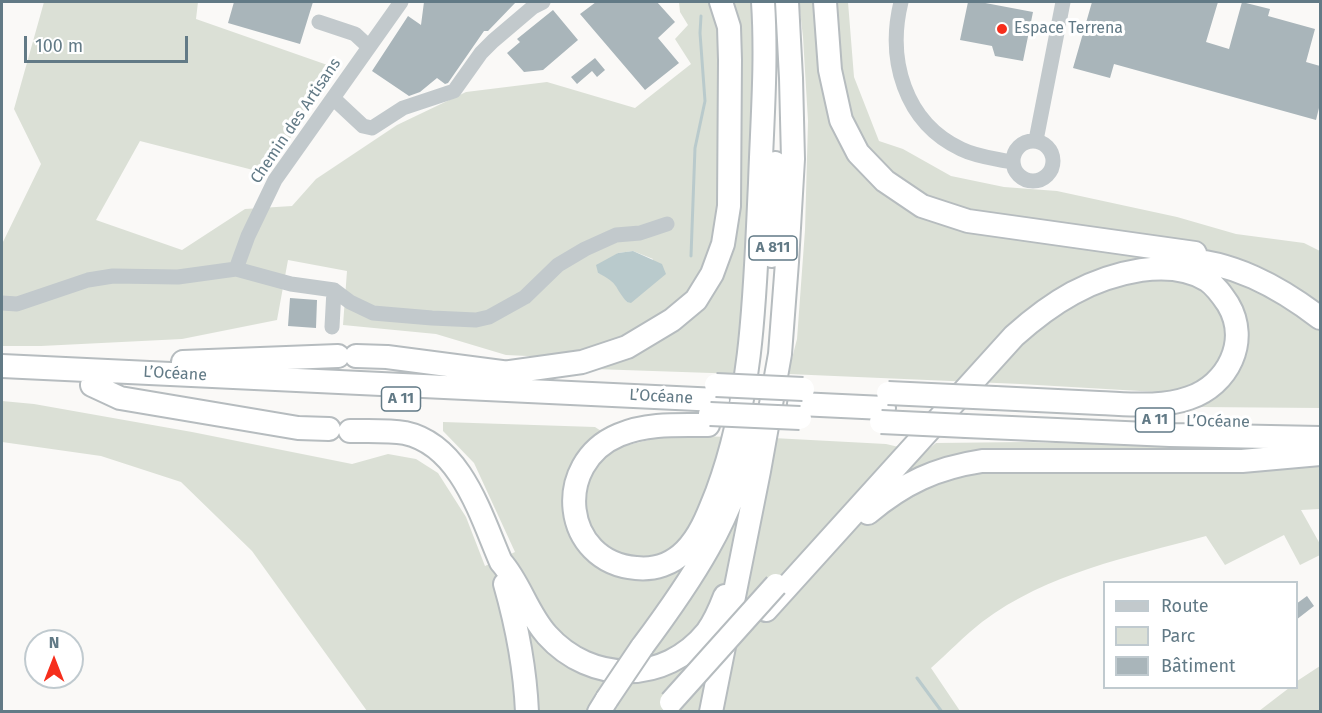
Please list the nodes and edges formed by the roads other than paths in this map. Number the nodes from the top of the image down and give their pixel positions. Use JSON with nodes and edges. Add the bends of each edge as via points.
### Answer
{"nodes":[{"id":1,"x":400,"y":2,"type":"edge"},
{"id":2,"x":543,"y":2,"type":"edge"},
{"id":3,"x":722,"y":2,"type":"edge"},
{"id":4,"x":763,"y":2,"type":"edge"},
{"id":5,"x":770,"y":2,"type":"edge"},
{"id":6,"x":787,"y":2,"type":"edge"},
{"id":7,"x":825,"y":2,"type":"edge"},
{"id":8,"x":901,"y":2,"type":"edge"},
{"id":9,"x":1063,"y":2,"type":"edge"},
{"id":10,"x":319,"y":22,"type":"dead end"},
{"id":11,"x":369,"y":47,"type":"junction"},
{"id":12,"x":333,"y":98,"type":"junction"},
{"id":13,"x":1036,"y":140,"type":"junction"},
{"id":14,"x":1011,"y":162,"type":"junction"},
{"id":15,"x":667,"y":224,"type":"dead end"},
{"id":16,"x":236,"y":269,"type":"junction"},
{"id":17,"x":1279,"y":289,"type":"junction"},
{"id":18,"x":334,"y":290,"type":"junction"},
{"id":19,"x":2,"y":303,"type":"edge"},
{"id":20,"x":1320,"y":318,"type":"edge"},
{"id":21,"x":332,"y":327,"type":"dead end"},
{"id":22,"x":2,"y":366,"type":"edge"},
{"id":23,"x":503,"y":373,"type":"junction"},
{"id":24,"x":99,"y":378,"type":"junction"},
{"id":25,"x":2,"y":380,"type":"edge"},
{"id":26,"x":801,"y":404,"type":"junction"},
{"id":27,"x":713,"y":406,"type":"junction"},
{"id":28,"x":992,"y":406,"type":"junction"},
{"id":29,"x":884,"y":408,"type":"junction"},
{"id":30,"x":1320,"y":423,"type":"edge"},
{"id":31,"x":1320,"y":438,"type":"edge"},
{"id":32,"x":1320,"y":454,"type":"edge"},
{"id":33,"x":829,"y":540,"type":"junction"},
{"id":34,"x":742,"y":556,"type":"junction"},
{"id":35,"x":501,"y":561,"type":"junction"},
{"id":36,"x":777,"y":590,"type":"junction"},
{"id":37,"x":603,"y":705,"type":"edge"},
{"id":38,"x":672,"y":708,"type":"edge"},
{"id":39,"x":527,"y":711,"type":"edge"},
{"id":40,"x":711,"y":711,"type":"edge"}],
"edges":[{"from":1,"to":11,"type":"street","name":"Chemin des Artisans"},
{"from":2,"to":12,"type":"street","via":[[481,53],[454,91],[403,108],[372,128],[363,126]]},
{"from":3,"to":23,"type":"highway","via":[[729,27],[729,206],[723,244],[712,274],[696,300],[672,320],[627,347],[582,362]]},
{"from":4,"to":27,"type":"highway","via":[[764,101],[753,317],[747,373],[728,464],[705,522],[693,544],[679,557],[646,569],[620,566],[595,552],[579,527],[574,497],[579,472],[596,448],[618,435]]},
{"from":5,"to":37,"type":"highway","number":"A 811","bridge":true,"via":[[776,91],[774,237],[763,353],[749,441],[736,491],[717,534]]},
{"from":6,"to":34,"type":"highway","number":"A 811","via":[[793,159],[782,328],[778,373]]},
{"from":7,"to":17,"type":"highway","via":[[830,70],[841,120],[858,153],[885,181],[922,206],[968,221],[1188,251],[1222,259],[1273,279]]},
{"from":8,"to":14,"type":"street","via":[[897,62],[911,104],[942,137],[961,149]]},
{"from":9,"to":13,"type":"street"},
{"from":10,"to":11,"type":"street","via":[[355,34]]},
{"from":11,"to":12,"type":"street","name":"Chemin des Artisans"},
{"from":12,"to":16,"type":"street","name":"Chemin des Artisans","via":[[275,180]]},
{"from":13,"to":14,"type":"street","via":[[1019,147]]},
{"from":13,"to":14,"type":"street","via":[[1050,150],[1052,165],[1041,180],[1022,178]]},
{"from":15,"to":18,"type":"street","via":[[616,236],[585,249],[558,265],[525,297],[483,318],[373,313]]},
{"from":16,"to":18,"type":"street","via":[[291,284]]},
{"from":16,"to":19,"type":"street","via":[[178,277],[113,276],[88,280],[17,304]]},
{"from":17,"to":20,"type":"highway"},
{"from":17,"to":36,"type":"highway","via":[[1211,263],[1160,258],[1093,272],[1059,289],[998,339]]},
{"from":18,"to":21,"type":"street"},
{"from":22,"to":24,"type":"highway","name":"L’Océane","number":"A 11"},
{"from":23,"to":24,"type":"highway","via":[[387,357],[301,356],[133,362]]},
{"from":23,"to":27,"type":"highway"},
{"from":24,"to":25,"type":"highway","name":"L’Océane","number":"A 11"},
{"from":24,"to":27,"type":"highway","name":"L’Océane","number":"A 11"},
{"from":24,"to":35,"type":"highway","via":[[120,398],[288,427],[405,433],[422,439],[441,451],[460,472]]},
{"from":26,"to":27,"type":"highway","name":"L’Océane","number":"A 11"},
{"from":26,"to":27,"type":"highway","name":"L’Océane","number":"A 11","bridge":true,"via":[[745,416]]},
{"from":26,"to":29,"type":"highway","name":"L’Océane","number":"A 11"},
{"from":28,"to":29,"type":"highway","name":"L’Océane","number":"A 11"},
{"from":28,"to":30,"type":"highway","name":"L’Océane","number":"A 11","via":[[1152,420]]},
{"from":28,"to":33,"type":"highway","via":[[1158,405],[1191,398],[1216,384],[1233,359],[1237,332],[1232,310],[1210,282],[1174,269],[1127,272],[1075,291],[1014,336]]},
{"from":29,"to":31,"type":"highway","name":"L’Océane","number":"A 11","bridge":true,"via":[[966,426]]},
{"from":32,"to":33,"type":"highway","via":[[1242,461],[1001,460],[965,464],[901,488],[837,540]]},
{"from":33,"to":36,"type":"highway"},
{"from":34,"to":35,"type":"highway","via":[[707,632],[679,657],[642,671],[598,668],[556,644],[535,619]]},
{"from":34,"to":40,"type":"highway","number":"A 811"},
{"from":35,"to":39,"type":"highway","via":[[519,635]]},
{"from":36,"to":38,"type":"highway","bridge":true}]}
